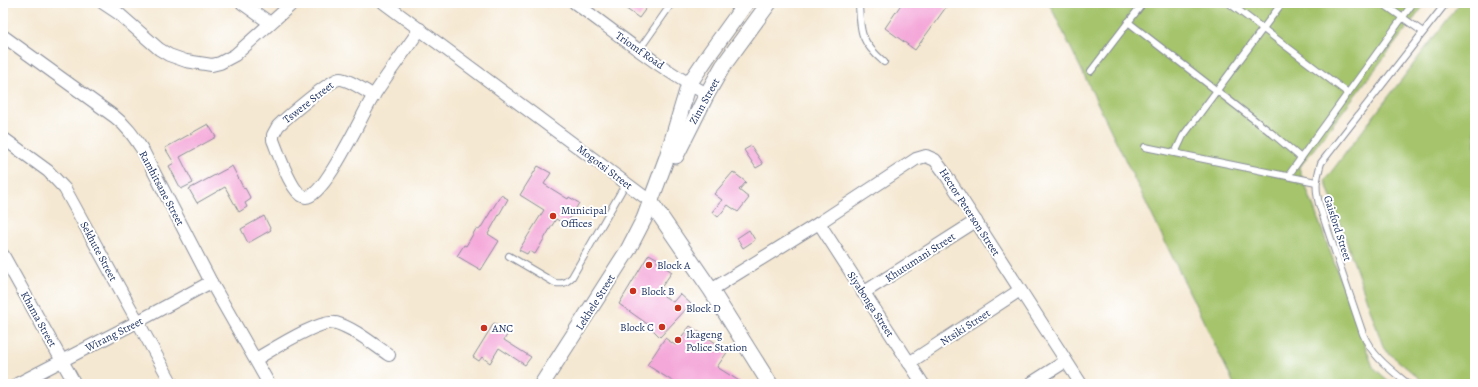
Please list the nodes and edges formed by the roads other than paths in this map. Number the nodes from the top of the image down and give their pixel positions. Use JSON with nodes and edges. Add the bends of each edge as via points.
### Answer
{"nodes":[{"id":1,"x":103,"y":3,"type":"edge"},
{"id":2,"x":242,"y":3,"type":"edge"},
{"id":3,"x":293,"y":3,"type":"edge"},
{"id":4,"x":384,"y":3,"type":"edge"},
{"id":5,"x":575,"y":3,"type":"edge"},
{"id":6,"x":672,"y":3,"type":"edge"},
{"id":7,"x":746,"y":3,"type":"edge"},
{"id":8,"x":768,"y":3,"type":"edge"},
{"id":9,"x":859,"y":3,"type":"edge"},
{"id":10,"x":1143,"y":3,"type":"edge"},
{"id":11,"x":1229,"y":3,"type":"edge"},
{"id":12,"x":1282,"y":3,"type":"edge"},
{"id":13,"x":1382,"y":3,"type":"edge"},
{"id":14,"x":1413,"y":3,"type":"edge"},
{"id":15,"x":1446,"y":3,"type":"edge"},
{"id":16,"x":1402,"y":17,"type":"junction"},
{"id":17,"x":1128,"y":22,"type":"junction"},
{"id":18,"x":270,"y":23,"type":"junction"},
{"id":19,"x":1263,"y":29,"type":"junction"},
{"id":20,"x":420,"y":30,"type":"junction"},
{"id":21,"x":1423,"y":32,"type":"junction"},
{"id":22,"x":3,"y":36,"type":"edge"},
{"id":23,"x":639,"y":50,"type":"junction"},
{"id":24,"x":884,"y":62,"type":"dead end"},
{"id":25,"x":1090,"y":71,"type":"dead end"},
{"id":26,"x":689,"y":84,"type":"junction"},
{"id":27,"x":1217,"y":91,"type":"junction"},
{"id":28,"x":1348,"y":93,"type":"junction"},
{"id":29,"x":707,"y":94,"type":"junction"},
{"id":30,"x":374,"y":96,"type":"junction"},
{"id":31,"x":3,"y":138,"type":"edge"},
{"id":32,"x":1145,"y":147,"type":"dead end"},
{"id":33,"x":1175,"y":153,"type":"junction"},
{"id":34,"x":1301,"y":158,"type":"junction"},
{"id":35,"x":1288,"y":176,"type":"junction"},
{"id":36,"x":1316,"y":182,"type":"junction"},
{"id":37,"x":626,"y":183,"type":"junction"},
{"id":38,"x":652,"y":204,"type":"junction"},
{"id":39,"x":976,"y":221,"type":"junction"},
{"id":40,"x":819,"y":223,"type":"junction"},
{"id":41,"x":3,"y":255,"type":"edge"},
{"id":42,"x":509,"y":256,"type":"dead end"},
{"id":43,"x":210,"y":282,"type":"junction"},
{"id":44,"x":711,"y":290,"type":"junction"},
{"id":45,"x":1020,"y":290,"type":"junction"},
{"id":46,"x":863,"y":293,"type":"junction"},
{"id":47,"x":137,"y":322,"type":"junction"},
{"id":48,"x":389,"y":355,"type":"dead end"},
{"id":49,"x":256,"y":360,"type":"junction"},
{"id":50,"x":62,"y":361,"type":"junction"},
{"id":51,"x":1066,"y":361,"type":"junction"},
{"id":52,"x":909,"y":363,"type":"junction"},
{"id":53,"x":17,"y":384,"type":"edge"},
{"id":54,"x":74,"y":384,"type":"edge"},
{"id":55,"x":172,"y":384,"type":"edge"},
{"id":56,"x":269,"y":384,"type":"edge"},
{"id":57,"x":542,"y":384,"type":"edge"},
{"id":58,"x":770,"y":384,"type":"edge"},
{"id":59,"x":923,"y":384,"type":"edge"},
{"id":60,"x":1030,"y":384,"type":"edge"},
{"id":61,"x":1081,"y":384,"type":"edge"},
{"id":62,"x":1408,"y":384,"type":"edge"}],
"edges":[{"from":1,"to":18,"type":"street","via":[[164,52],[176,58],[202,64],[212,65],[227,60]]},
{"from":2,"to":18,"type":"street"},
{"from":3,"to":18,"type":"street"},
{"from":4,"to":20,"type":"street","name":"Mogotsi Street"},
{"from":5,"to":23,"type":"street","name":"Triomf Road"},
{"from":6,"to":23,"type":"lane"},
{"from":7,"to":26,"type":"street","name":"Zinn Street"},
{"from":8,"to":29,"type":"street","name":"Zinn Street","via":[[723,66]]},
{"from":9,"to":24,"type":"lane","via":[[864,39],[868,47]]},
{"from":10,"to":17,"type":"lane"},
{"from":11,"to":19,"type":"lane"},
{"from":12,"to":19,"type":"lane"},
{"from":13,"to":16,"type":"lane"},
{"from":14,"to":16,"type":"lane"},
{"from":15,"to":21,"type":"lane","name":"Gaisford Street"},
{"from":16,"to":21,"type":"lane"},
{"from":16,"to":28,"type":"lane"},
{"from":17,"to":25,"type":"lane"},
{"from":17,"to":27,"type":"lane"},
{"from":19,"to":27,"type":"lane"},
{"from":19,"to":28,"type":"lane"},
{"from":20,"to":30,"type":"street","name":"Tswere Street"},
{"from":20,"to":37,"type":"street","name":"Mogotsi Street"},
{"from":21,"to":36,"type":"lane","name":"Gaisford Street","via":[[1322,163]]},
{"from":22,"to":43,"type":"street","name":"Ramhitsane Street","via":[[115,117],[131,132]]},
{"from":23,"to":26,"type":"street","name":"Triomf Road"},
{"from":26,"to":29,"type":"street","name":"Triomf Road"},
{"from":26,"to":38,"type":"street","name":"Zinn Street"},
{"from":27,"to":33,"type":"lane","via":[[1182,136]]},
{"from":27,"to":34,"type":"lane"},
{"from":28,"to":34,"type":"lane"},
{"from":29,"to":38,"type":"street","name":"Zinn Street"},
{"from":30,"to":30,"type":"street","name":"Tswere Street","via":[[339,79],[323,88],[278,126],[273,140],[289,178],[300,195],[310,196],[327,179]]},
{"from":31,"to":47,"type":"street","name":"Sekhute Street","via":[[48,171],[65,190]]},
{"from":32,"to":33,"type":"lane"},
{"from":33,"to":35,"type":"lane"},
{"from":34,"to":35,"type":"lane"},
{"from":35,"to":36,"type":"lane"},
{"from":36,"to":62,"type":"lane","name":"Gaisford Street","via":[[1319,204],[1363,334],[1375,356]]},
{"from":37,"to":38,"type":"street","name":"Mogotsi Street"},
{"from":37,"to":42,"type":"lane","via":[[568,282],[555,283]]},
{"from":38,"to":44,"type":"street","name":"Mogotsi Street"},
{"from":38,"to":57,"type":"street","name":"Lekhele Street","via":[[624,256]]},
{"from":39,"to":40,"type":"street","name":"Hector Peterson Street","via":[[939,164],[926,156],[916,159]]},
{"from":39,"to":45,"type":"street","name":"Hector Peterson Street"},
{"from":39,"to":46,"type":"street","name":"Khutumani Street"},
{"from":40,"to":44,"type":"street","name":"Hector Peterson Street"},
{"from":40,"to":46,"type":"street","name":"Siyabonga Street"},
{"from":41,"to":50,"type":"street","name":"Khama Street"},
{"from":43,"to":47,"type":"street","name":"Wirang Street"},
{"from":43,"to":49,"type":"street","name":"Ramhitsane Street"},
{"from":44,"to":58,"type":"street","name":"Mogotsi Street"},
{"from":45,"to":51,"type":"street","name":"Hector Peterson Street"},
{"from":45,"to":52,"type":"street","name":"Ntsiki Street"},
{"from":46,"to":52,"type":"street","name":"Siyabonga Street"},
{"from":47,"to":50,"type":"street","name":"Wirang Street"},
{"from":47,"to":55,"type":"street","name":"Sekhute Street"},
{"from":48,"to":49,"type":"street","via":[[353,331],[332,322],[298,335]]},
{"from":49,"to":56,"type":"street","name":"Ramhitsane Street"},
{"from":50,"to":53,"type":"street","name":"Wirang Street"},
{"from":50,"to":54,"type":"street","name":"Khama Street"},
{"from":51,"to":60,"type":"street"},
{"from":51,"to":61,"type":"street","name":"Hector Peterson Street"},
{"from":52,"to":59,"type":"street","name":"Siyabonga Street"}]}
